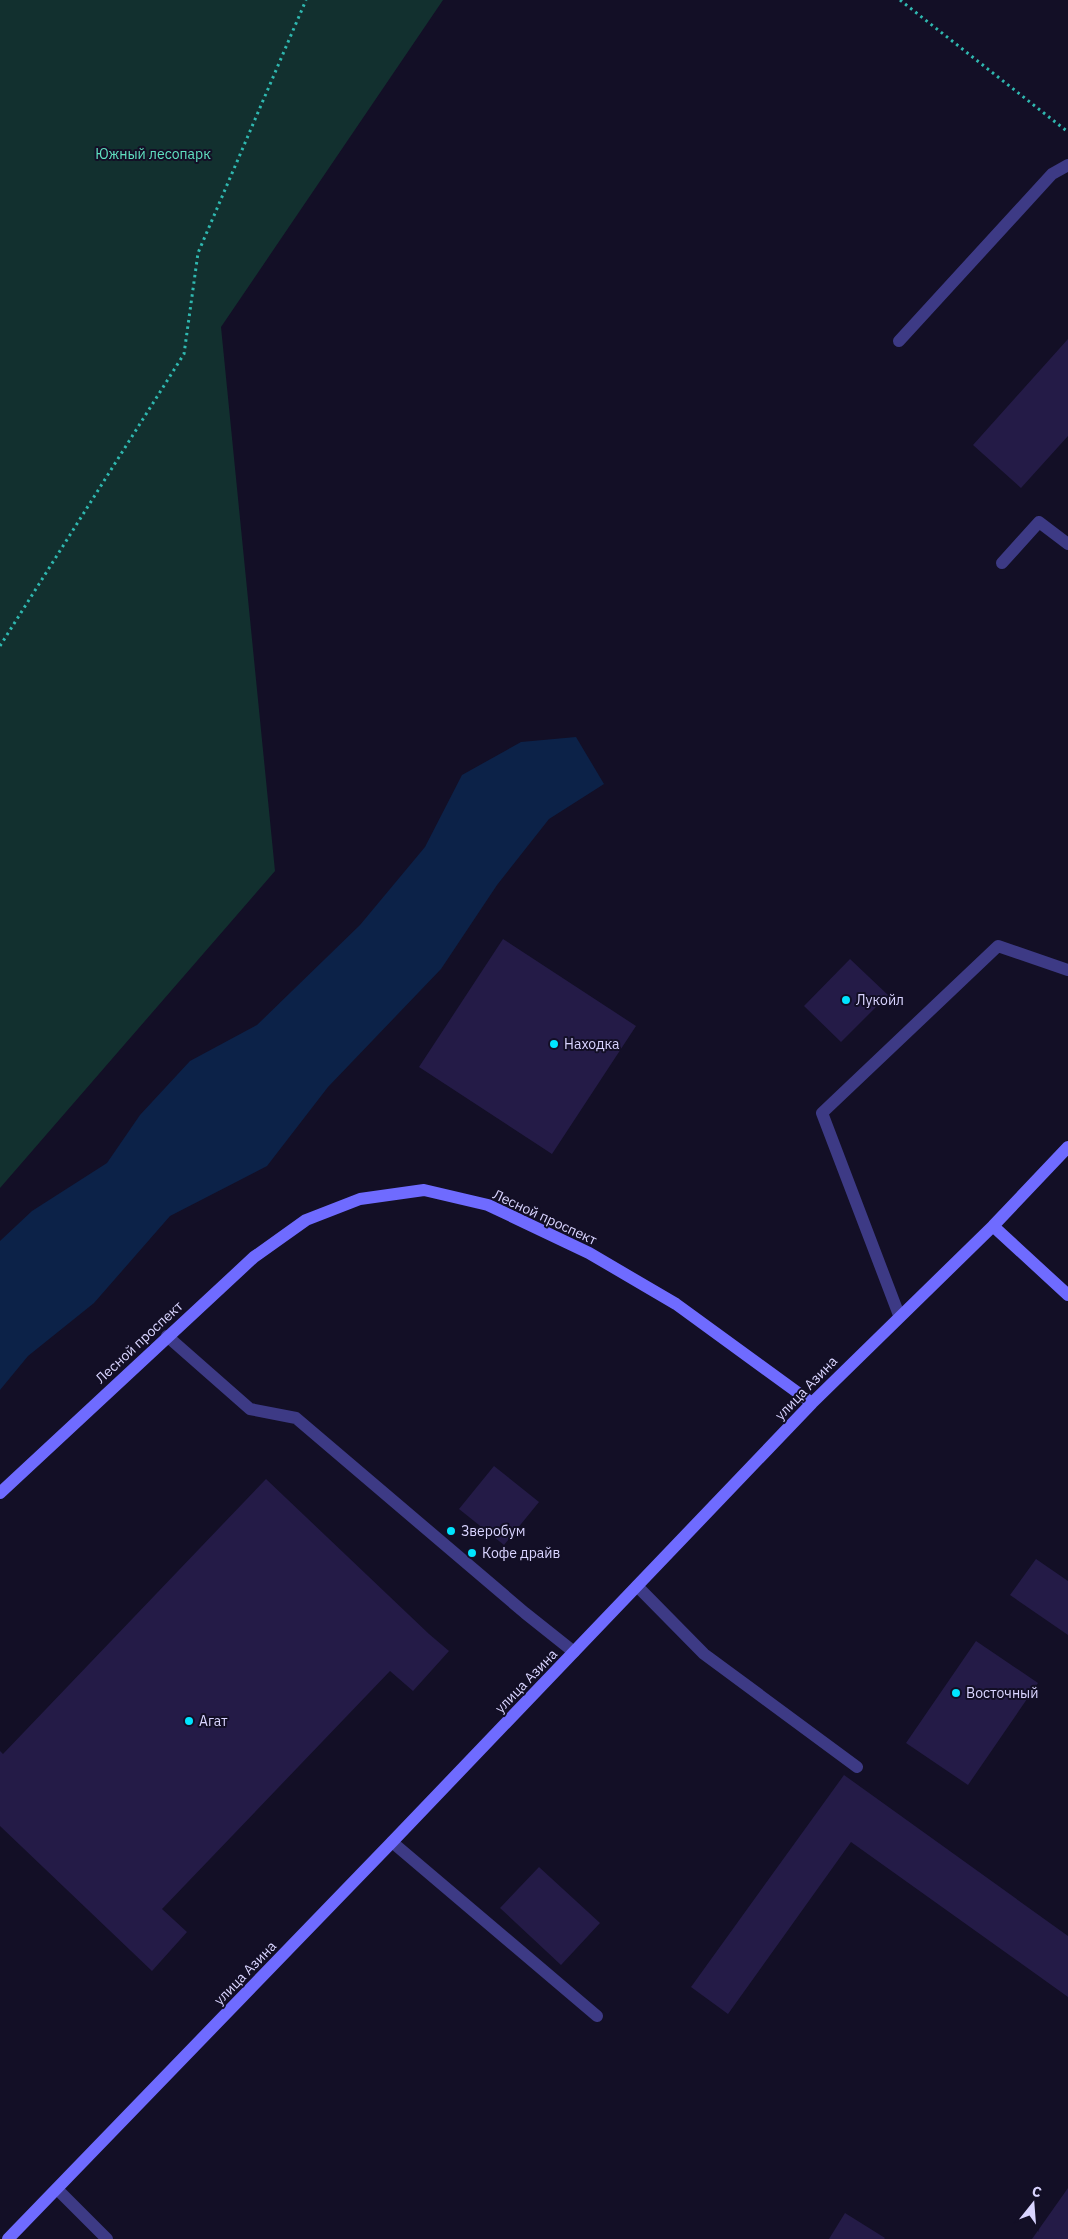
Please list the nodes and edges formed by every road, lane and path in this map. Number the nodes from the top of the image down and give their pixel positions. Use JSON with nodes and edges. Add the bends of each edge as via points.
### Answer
{"nodes":[{"id":1,"x":306,"y":0,"type":"edge"},
{"id":2,"x":900,"y":0,"type":"edge"},
{"id":3,"x":1068,"y":132,"type":"edge"},
{"id":4,"x":1068,"y":165,"type":"edge"},
{"id":5,"x":899,"y":341,"type":"dead end"},
{"id":6,"x":1068,"y":544,"type":"edge"},
{"id":7,"x":1002,"y":563,"type":"dead end"},
{"id":8,"x":0,"y":646,"type":"edge"},
{"id":9,"x":1068,"y":970,"type":"edge"},
{"id":10,"x":1068,"y":1147,"type":"edge"},
{"id":11,"x":993,"y":1226,"type":"junction"},
{"id":12,"x":1068,"y":1296,"type":"edge"},
{"id":13,"x":900,"y":1316,"type":"junction"},
{"id":14,"x":167,"y":1336,"type":"junction"},
{"id":15,"x":812,"y":1402,"type":"junction"},
{"id":16,"x":0,"y":1493,"type":"edge"},
{"id":17,"x":638,"y":1586,"type":"junction"},
{"id":18,"x":574,"y":1652,"type":"junction"},
{"id":19,"x":857,"y":1767,"type":"dead end"},
{"id":20,"x":392,"y":1842,"type":"junction"},
{"id":21,"x":597,"y":2016,"type":"dead end"},
{"id":22,"x":57,"y":2189,"type":"junction"},
{"id":23,"x":8,"y":2239,"type":"edge"},
{"id":24,"x":107,"y":2239,"type":"edge"}],
"edges":[{"from":1,"to":8,"type":"path","via":[[198,253],[184,354]]},
{"from":2,"to":3,"type":"path"},
{"from":4,"to":5,"type":"lane","via":[[1052,174]]},
{"from":6,"to":7,"type":"lane","via":[[1039,522]]},
{"from":9,"to":13,"type":"lane","via":[[998,946],[822,1113]]},
{"from":10,"to":11,"type":"main road","name":"улица Азина"},
{"from":11,"to":12,"type":"main road"},
{"from":11,"to":13,"type":"main road","name":"улица Азина"},
{"from":13,"to":15,"type":"main road","name":"улица Азина"},
{"from":14,"to":15,"type":"main road","name":"Лесной проспект","via":[[254,1257],[306,1220],[360,1199],[424,1190],[488,1205],[589,1253],[676,1304]]},
{"from":14,"to":16,"type":"main road","name":"Лесной проспект"},
{"from":14,"to":18,"type":"lane","via":[[250,1409],[296,1418]]},
{"from":15,"to":17,"type":"main road","name":"улица Азина"},
{"from":17,"to":18,"type":"main road","name":"улица Азина"},
{"from":17,"to":19,"type":"lane","via":[[704,1654]]},
{"from":18,"to":20,"type":"main road","name":"улица Азина"},
{"from":20,"to":21,"type":"lane"},
{"from":20,"to":22,"type":"main road","name":"улица Азина"},
{"from":22,"to":23,"type":"main road","name":"улица Азина"},
{"from":22,"to":24,"type":"lane"}]}
